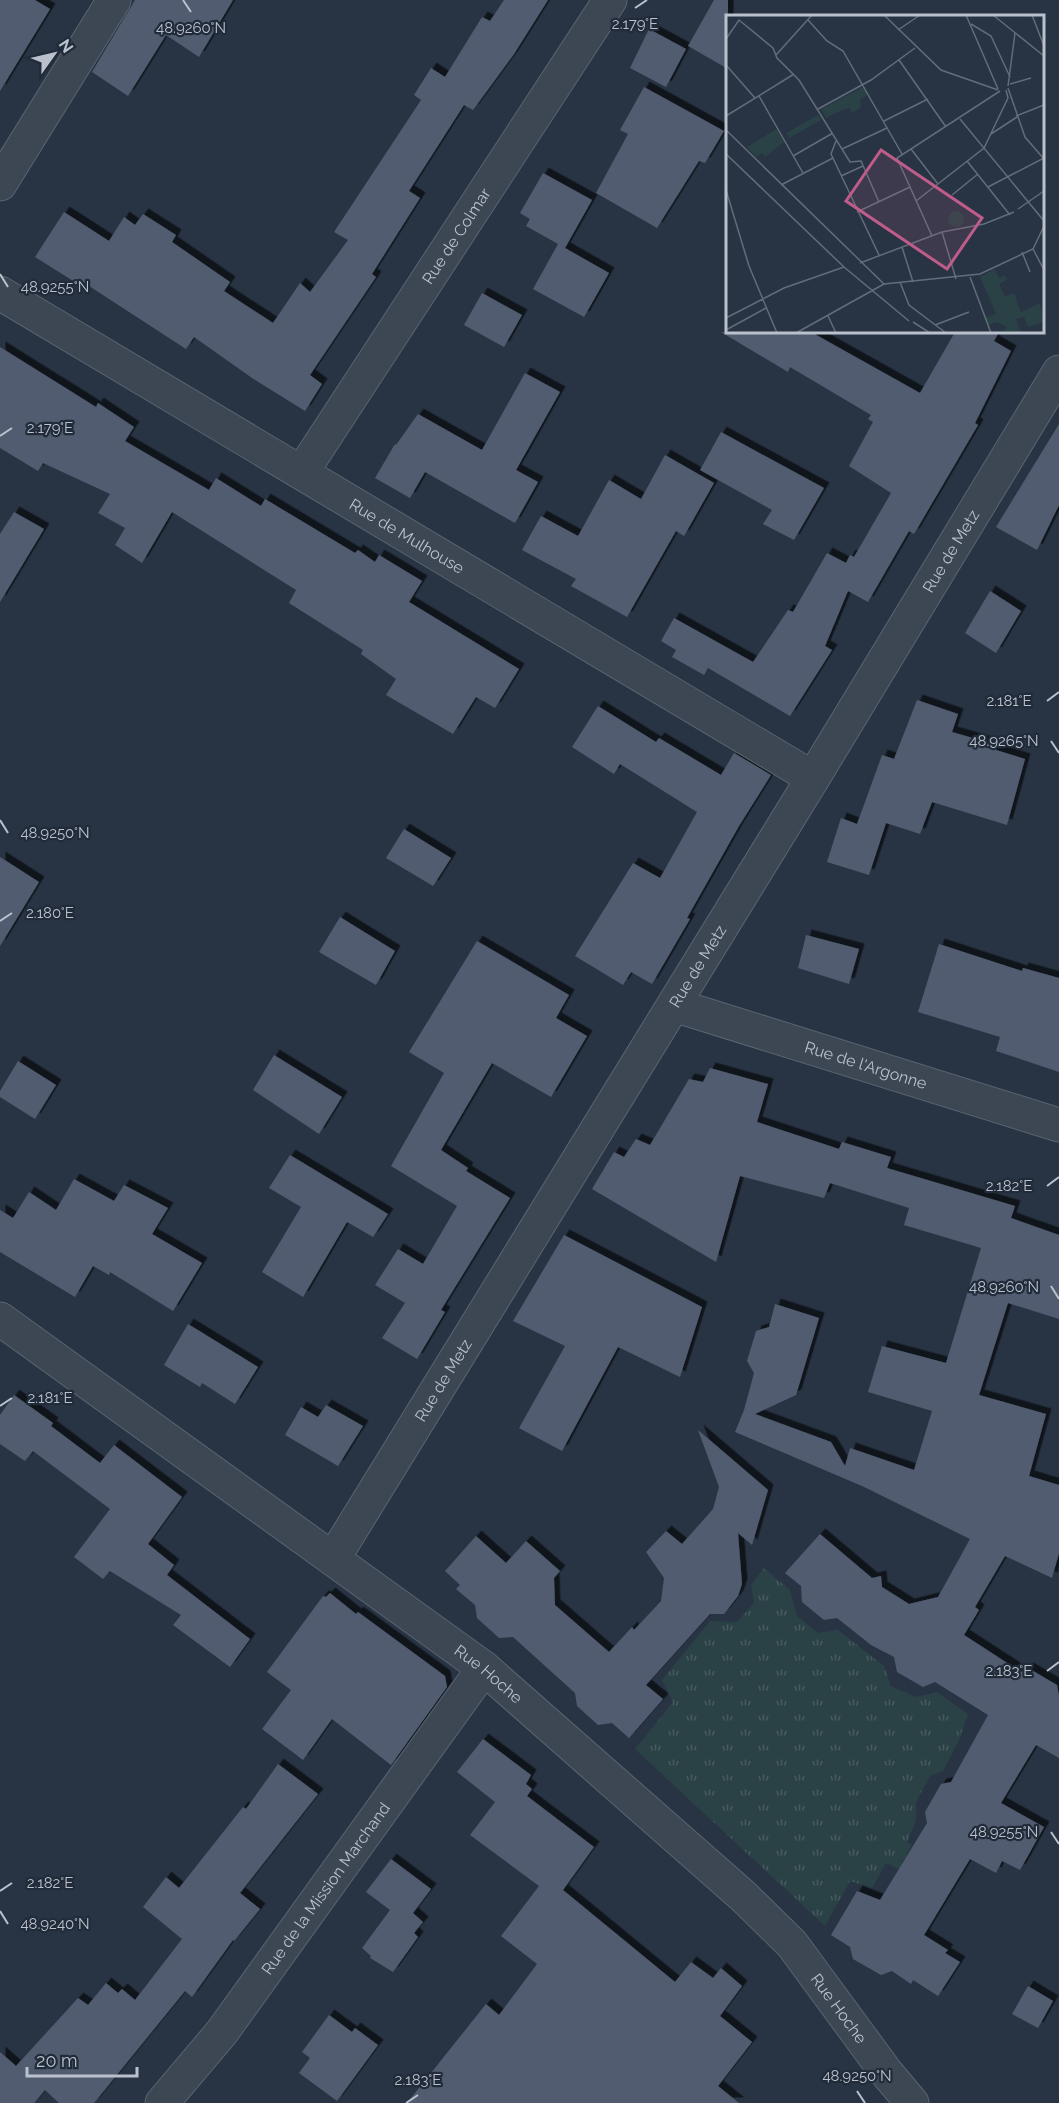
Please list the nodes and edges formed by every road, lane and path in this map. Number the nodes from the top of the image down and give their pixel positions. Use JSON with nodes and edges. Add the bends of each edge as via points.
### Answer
{"nodes":[{"id":1,"x":114,"y":0,"type":"edge"},
{"id":2,"x":610,"y":0,"type":"edge"},
{"id":3,"x":0,"y":184,"type":"edge"},
{"id":4,"x":0,"y":293,"type":"edge"},
{"id":5,"x":1059,"y":372,"type":"edge"},
{"id":6,"x":302,"y":472,"type":"junction"},
{"id":7,"x":813,"y":778,"type":"junction"},
{"id":8,"x":674,"y":1005,"type":"junction"},
{"id":9,"x":1059,"y":1125,"type":"edge"},
{"id":10,"x":0,"y":1319,"type":"edge"},
{"id":11,"x":333,"y":1559,"type":"junction"},
{"id":12,"x":484,"y":1668,"type":"junction"},
{"id":13,"x":162,"y":2103,"type":"edge"},
{"id":14,"x":912,"y":2103,"type":"edge"}],
"edges":[{"from":1,"to":3,"type":"street"},
{"from":2,"to":6,"type":"street","name":"Rue de Colmar"},
{"from":4,"to":6,"type":"street","name":"Rue de Mulhouse"},
{"from":5,"to":7,"type":"street","name":"Rue de Metz"},
{"from":6,"to":7,"type":"street","name":"Rue de Mulhouse"},
{"from":7,"to":8,"type":"street","name":"Rue de Metz"},
{"from":8,"to":9,"type":"street","name":"Rue de l'Argonne"},
{"from":8,"to":11,"type":"street","name":"Rue de Metz"},
{"from":10,"to":11,"type":"street","name":"Rue Hoche"},
{"from":11,"to":12,"type":"street","name":"Rue Hoche"},
{"from":12,"to":13,"type":"street","name":"Rue de la Mission Marchand","via":[[222,2032]]},
{"from":12,"to":14,"type":"street","name":"Rue Hoche","via":[[743,1896],[792,1944]]}]}
